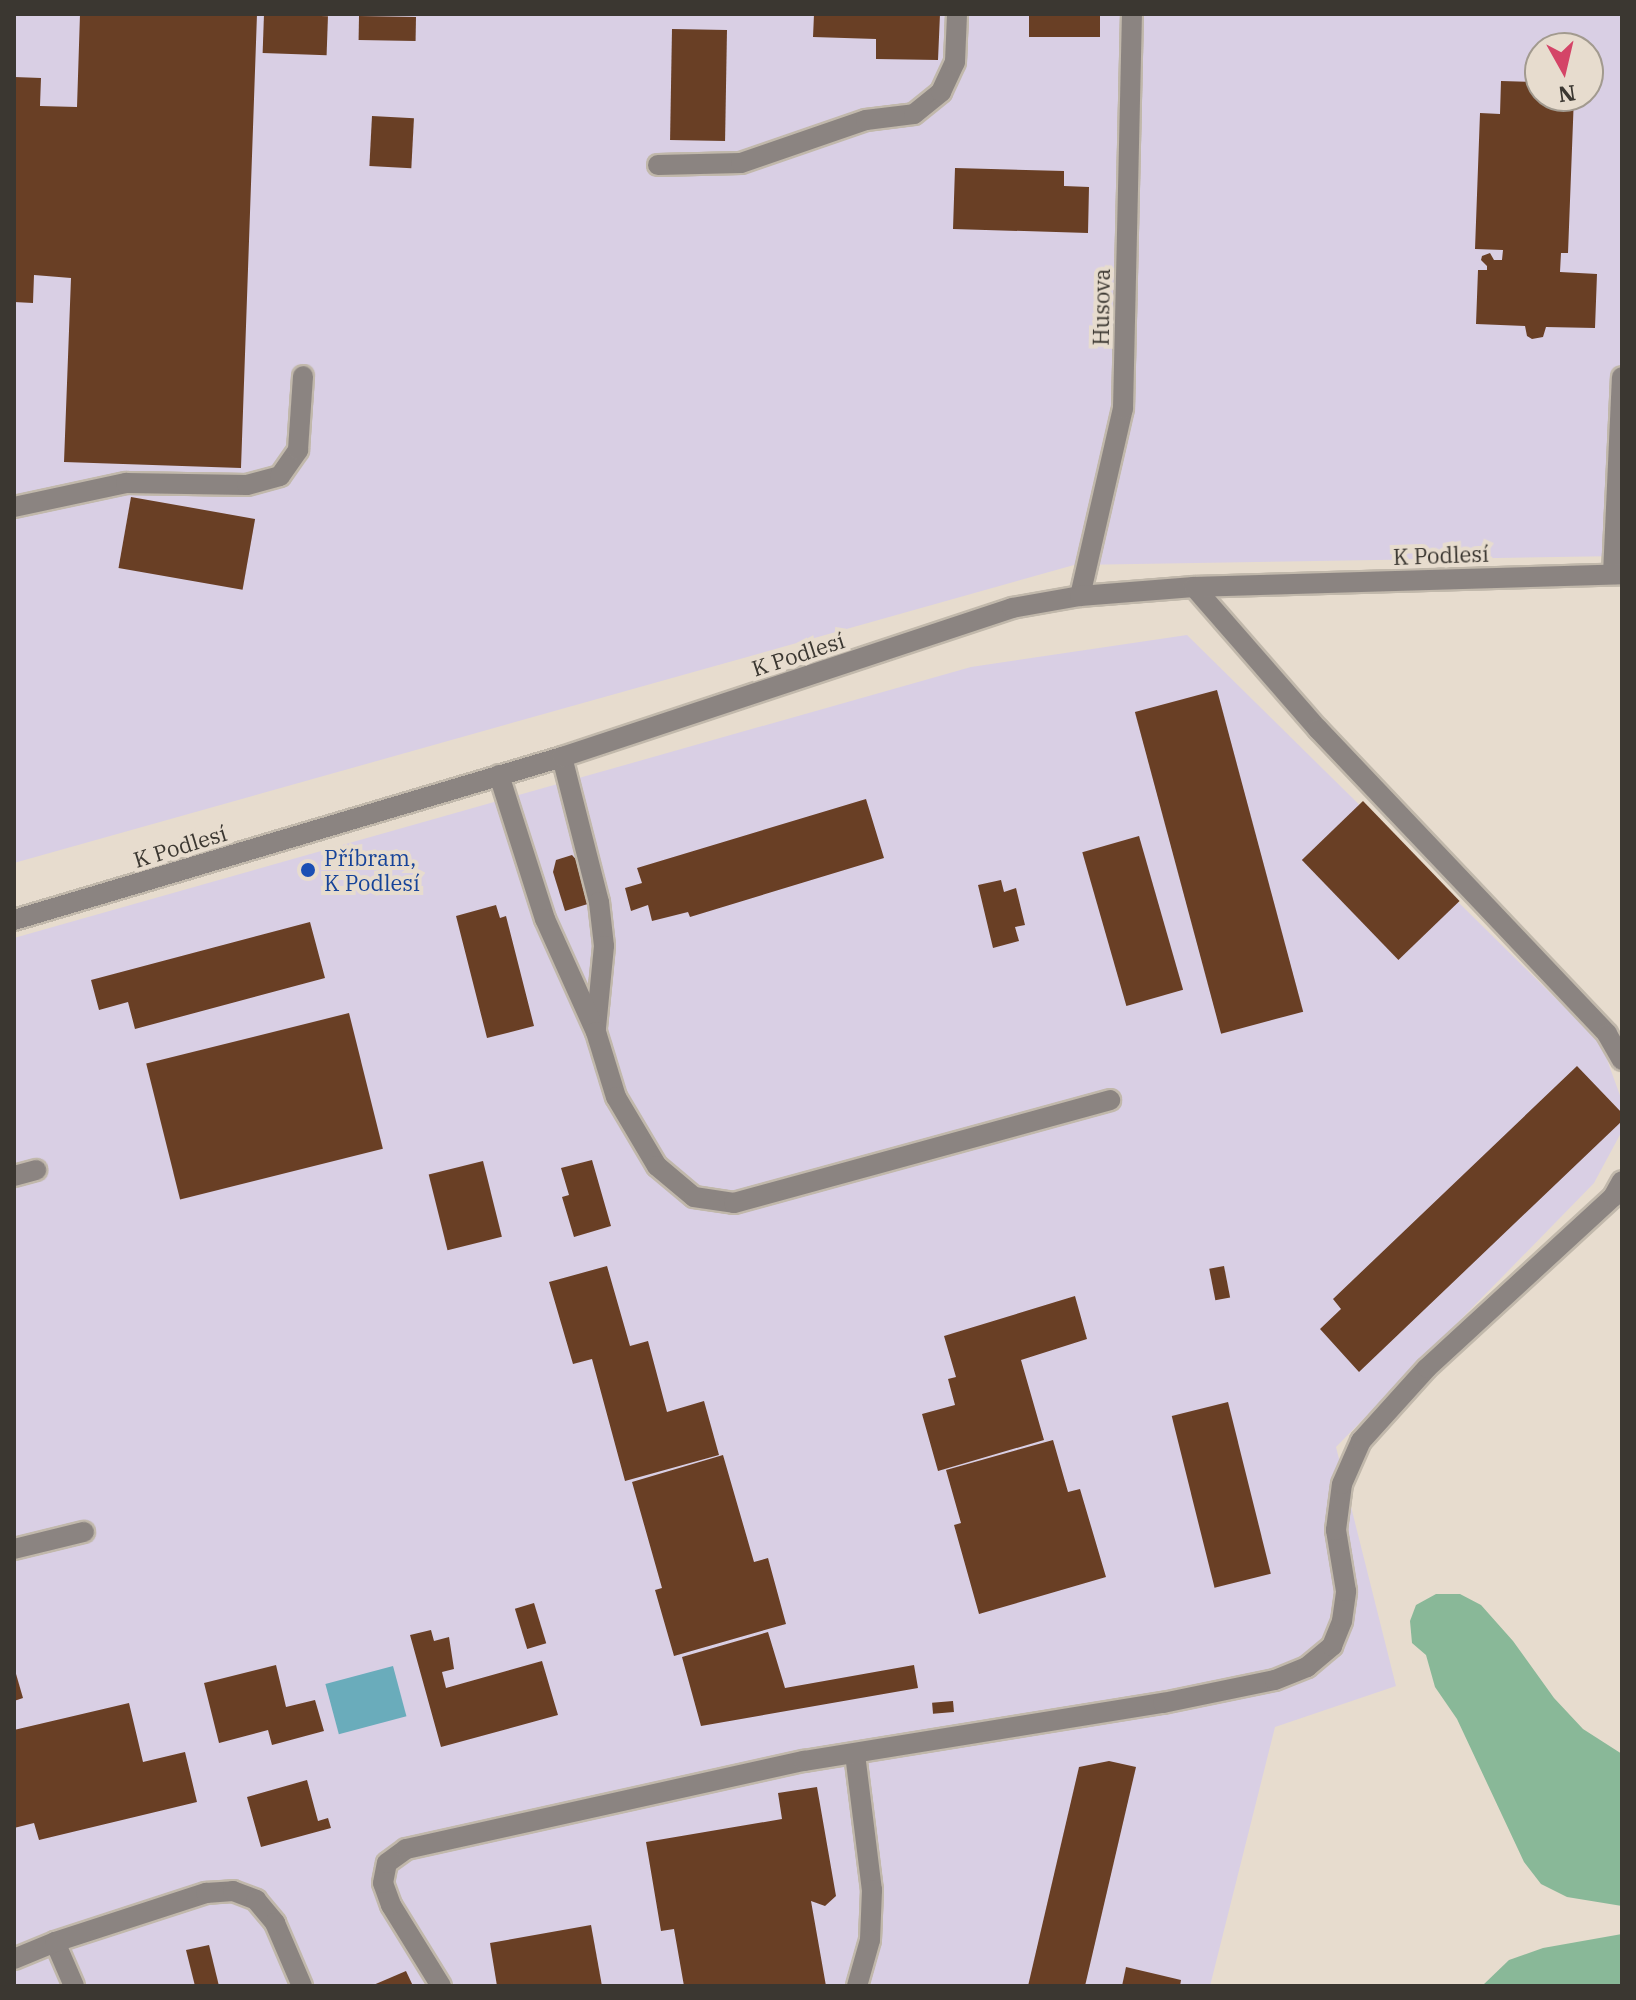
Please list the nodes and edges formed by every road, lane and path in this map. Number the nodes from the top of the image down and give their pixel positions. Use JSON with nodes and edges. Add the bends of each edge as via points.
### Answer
{"nodes":[{"id":1,"x":957,"y":14,"type":"edge"},
{"id":2,"x":1132,"y":14,"type":"edge"},
{"id":3,"x":658,"y":165,"type":"dead end"},
{"id":4,"x":303,"y":376,"type":"dead end"},
{"id":5,"x":1622,"y":377,"type":"edge"},
{"id":6,"x":14,"y":507,"type":"edge"},
{"id":7,"x":1617,"y":574,"type":"edge"},
{"id":8,"x":1194,"y":587,"type":"junction"},
{"id":9,"x":1080,"y":596,"type":"junction"},
{"id":10,"x":562,"y":757,"type":"junction"},
{"id":11,"x":499,"y":775,"type":"junction"},
{"id":12,"x":14,"y":920,"type":"edge"},
{"id":13,"x":596,"y":1032,"type":"junction"},
{"id":14,"x":1622,"y":1060,"type":"edge"},
{"id":15,"x":1110,"y":1100,"type":"dead end"},
{"id":16,"x":36,"y":1170,"type":"dead end"},
{"id":17,"x":14,"y":1176,"type":"edge"},
{"id":18,"x":1622,"y":1181,"type":"edge"},
{"id":19,"x":84,"y":1532,"type":"dead end"},
{"id":20,"x":14,"y":1549,"type":"edge"},
{"id":21,"x":855,"y":1754,"type":"junction"},
{"id":22,"x":55,"y":1942,"type":"junction"},
{"id":23,"x":14,"y":1959,"type":"edge"},
{"id":24,"x":74,"y":1986,"type":"edge"},
{"id":25,"x":302,"y":1986,"type":"edge"},
{"id":26,"x":441,"y":1986,"type":"edge"},
{"id":27,"x":857,"y":1986,"type":"edge"}],
"edges":[{"from":1,"to":3,"type":"street","via":[[955,62],[941,92],[914,114],[866,120],[741,163]]},
{"from":2,"to":9,"type":"street","name":"Husova","via":[[1123,409]]},
{"from":4,"to":6,"type":"street","via":[[298,450],[280,476],[247,485],[126,483]]},
{"from":5,"to":7,"type":"street"},
{"from":7,"to":8,"type":"street","name":"K Podlesí"},
{"from":8,"to":9,"type":"street","name":"K Podlesí"},
{"from":8,"to":14,"type":"street","via":[[1318,729],[1607,1034]]},
{"from":9,"to":10,"type":"street","name":"K Podlesí","via":[[1012,608]]},
{"from":10,"to":11,"type":"street","name":"K Podlesí"},
{"from":10,"to":13,"type":"street","via":[[599,902],[604,946]]},
{"from":11,"to":12,"type":"street","name":"K Podlesí"},
{"from":11,"to":13,"type":"street","via":[[545,919]]},
{"from":13,"to":15,"type":"street","via":[[616,1097],[657,1166],[694,1197],[734,1203]]},
{"from":16,"to":17,"type":"street"},
{"from":18,"to":21,"type":"street","via":[[1613,1197],[1427,1368],[1361,1441],[1342,1484],[1336,1530],[1346,1591],[1342,1621],[1332,1646],[1307,1667],[1275,1680],[1163,1703]]},
{"from":19,"to":20,"type":"street"},
{"from":21,"to":26,"type":"street","via":[[406,1849],[387,1863],[383,1883]]},
{"from":21,"to":27,"type":"street","via":[[872,1890],[870,1940]]},
{"from":22,"to":23,"type":"street"},
{"from":22,"to":24,"type":"street"},
{"from":22,"to":25,"type":"street","via":[[206,1893],[233,1891],[256,1900],[275,1923]]}]}
